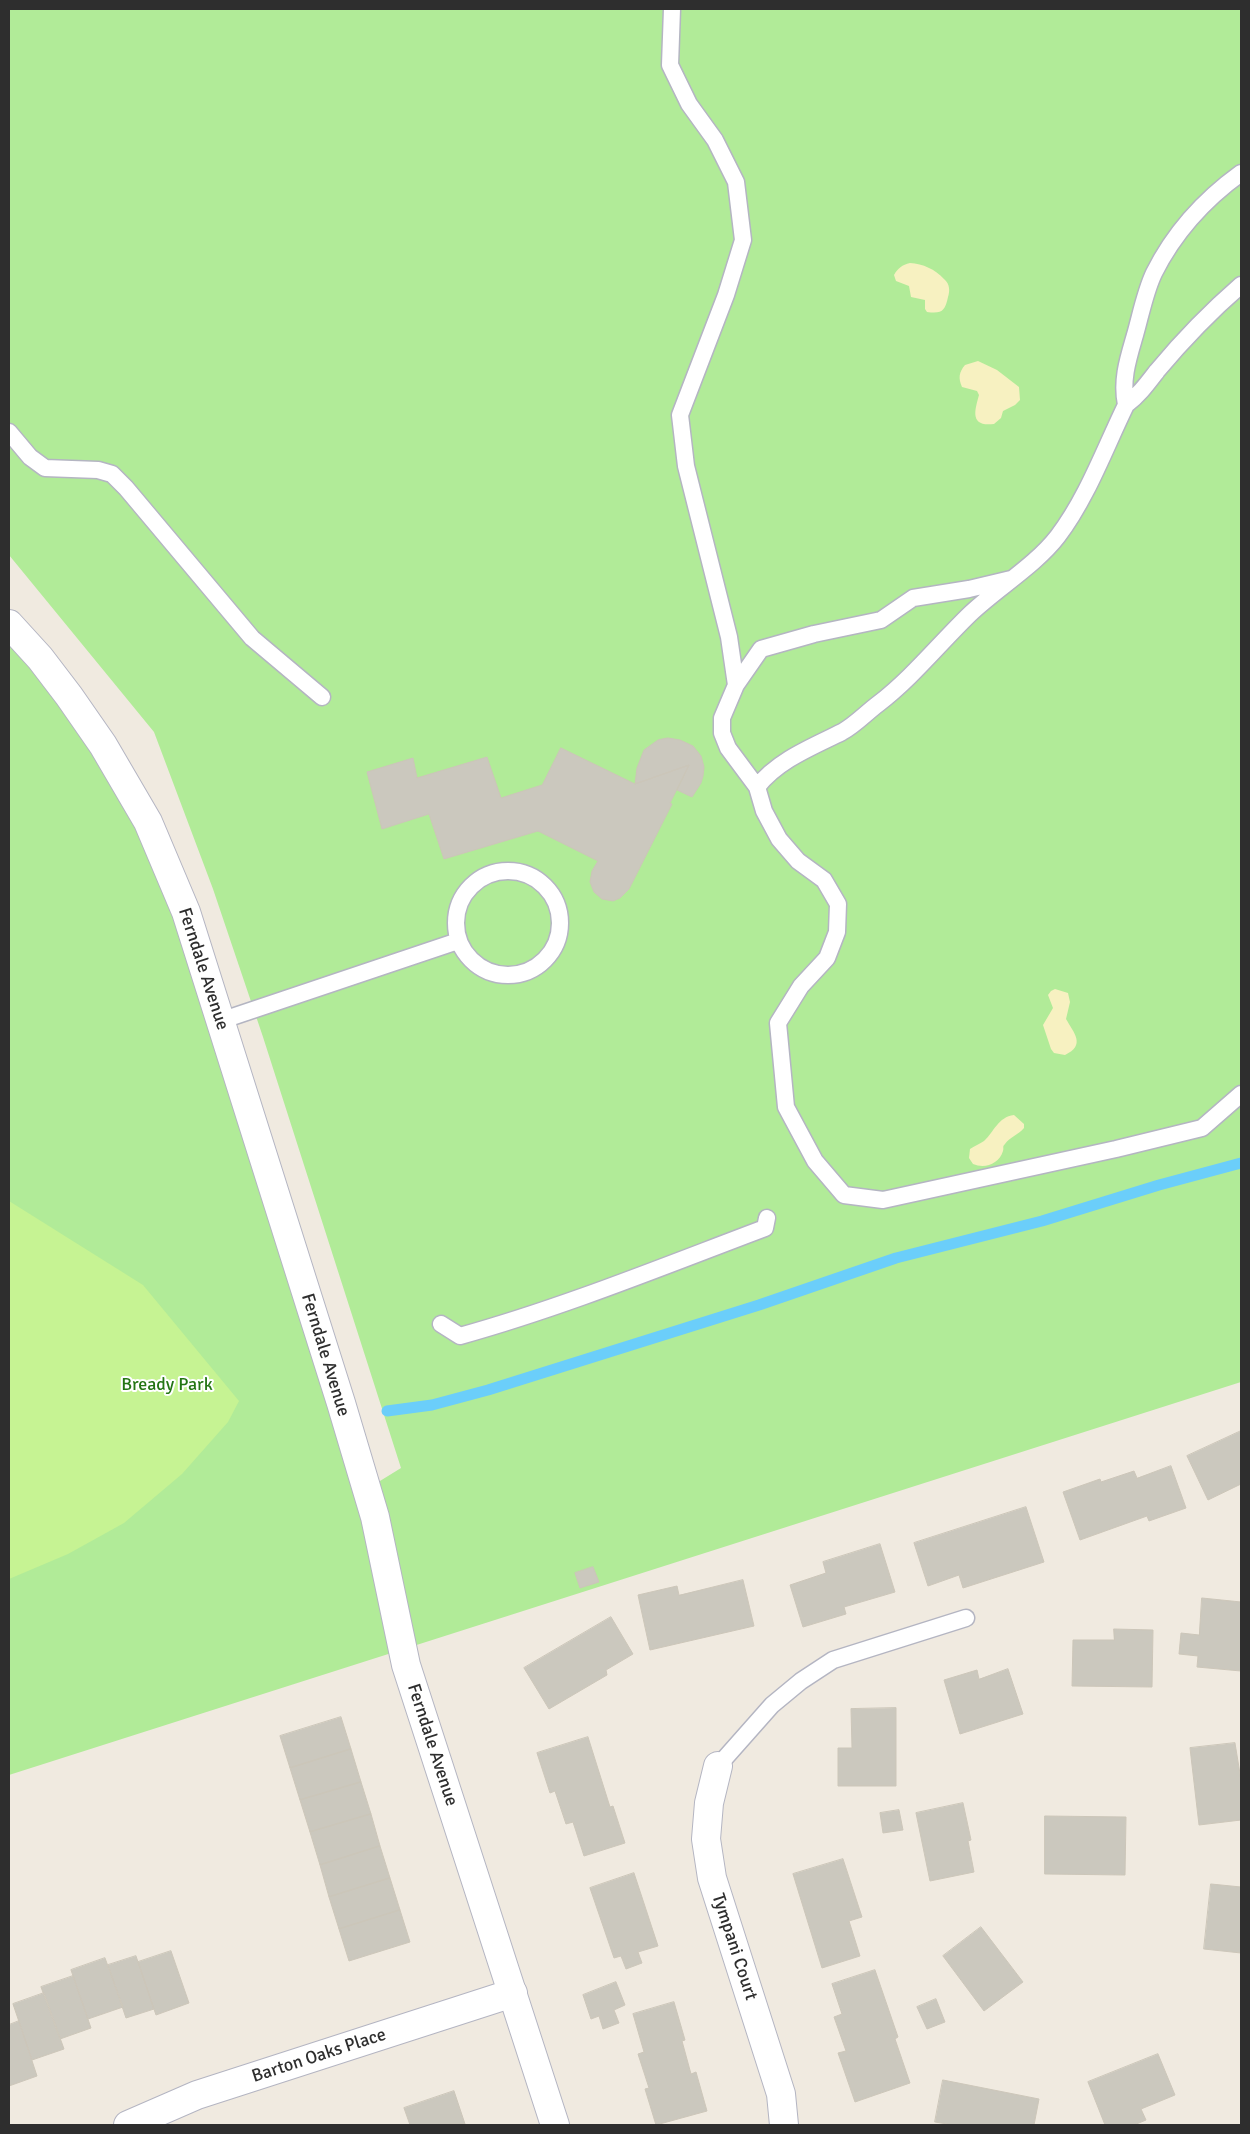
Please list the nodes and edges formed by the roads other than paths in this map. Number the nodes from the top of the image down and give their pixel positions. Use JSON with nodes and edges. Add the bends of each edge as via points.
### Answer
{"nodes":[{"id":1,"x":672,"y":9,"type":"edge"},
{"id":2,"x":1241,"y":173,"type":"edge"},
{"id":3,"x":1241,"y":285,"type":"edge"},
{"id":4,"x":1126,"y":406,"type":"junction"},
{"id":5,"x":9,"y":432,"type":"edge"},
{"id":6,"x":1011,"y":579,"type":"junction"},
{"id":7,"x":9,"y":624,"type":"edge"},
{"id":8,"x":736,"y":685,"type":"junction"},
{"id":9,"x":322,"y":697,"type":"dead end"},
{"id":10,"x":757,"y":787,"type":"junction"},
{"id":11,"x":458,"y":940,"type":"junction"},
{"id":12,"x":220,"y":1021,"type":"junction"},
{"id":13,"x":1241,"y":1094,"type":"edge"},
{"id":14,"x":767,"y":1218,"type":"dead end"},
{"id":15,"x":441,"y":1324,"type":"dead end"},
{"id":16,"x":966,"y":1618,"type":"dead end"},
{"id":17,"x":718,"y":1766,"type":"joint"},
{"id":18,"x":513,"y":1993,"type":"junction"},
{"id":19,"x":128,"y":2125,"type":"edge"},
{"id":20,"x":555,"y":2125,"type":"edge"},
{"id":21,"x":784,"y":2125,"type":"edge"}],
"edges":[{"from":1,"to":8,"type":"lane","via":[[670,65],[688,104],[715,140],[736,182],[744,240],[680,415],[686,466],[729,637]]},
{"from":2,"to":4,"type":"lane","via":[[1206,202],[1185,225],[1154,274],[1124,373]]},
{"from":3,"to":4,"type":"lane","via":[[1221,302]]},
{"from":4,"to":6,"type":"lane","via":[[1077,508],[1056,538]]},
{"from":5,"to":9,"type":"lane","via":[[44,468],[98,470],[112,474],[252,638]]},
{"from":6,"to":8,"type":"lane","via":[[913,598],[881,620],[761,649]]},
{"from":6,"to":10,"type":"lane","via":[[893,692],[843,731],[768,773]]},
{"from":7,"to":12,"type":"street","name":"Ferndale Avenue","via":[[69,696],[103,745],[148,822],[186,912]]},
{"from":8,"to":10,"type":"lane","via":[[722,718],[722,733],[728,748]]},
{"from":10,"to":13,"type":"lane","via":[[764,810],[779,839],[798,861],[824,880],[838,904],[837,932],[827,958],[801,986],[778,1023],[786,1107],[815,1161],[844,1195],[883,1200],[1202,1128]]},
{"from":11,"to":11,"type":"lane","via":[[466,956],[479,968],[512,976],[529,971],[544,961],[560,931],[560,914],[554,897],[528,874],[494,872],[466,891],[458,907]]},
{"from":11,"to":12,"type":"lane"},
{"from":12,"to":18,"type":"street","name":"Ferndale Avenue","via":[[372,1508],[406,1665]]},
{"from":14,"to":15,"type":"lane","via":[[765,1228],[493,1327],[460,1336]]},
{"from":16,"to":17,"type":"lane","via":[[833,1660],[772,1705]]},
{"from":17,"to":21,"type":"street","name":"Tympani Court","via":[[709,1802],[706,1839],[712,1878],[781,2094]]},
{"from":18,"to":19,"type":"street","name":"Barton Oaks Place","via":[[197,2095]]},
{"from":18,"to":20,"type":"street","name":"Ferndale Avenue"}]}
